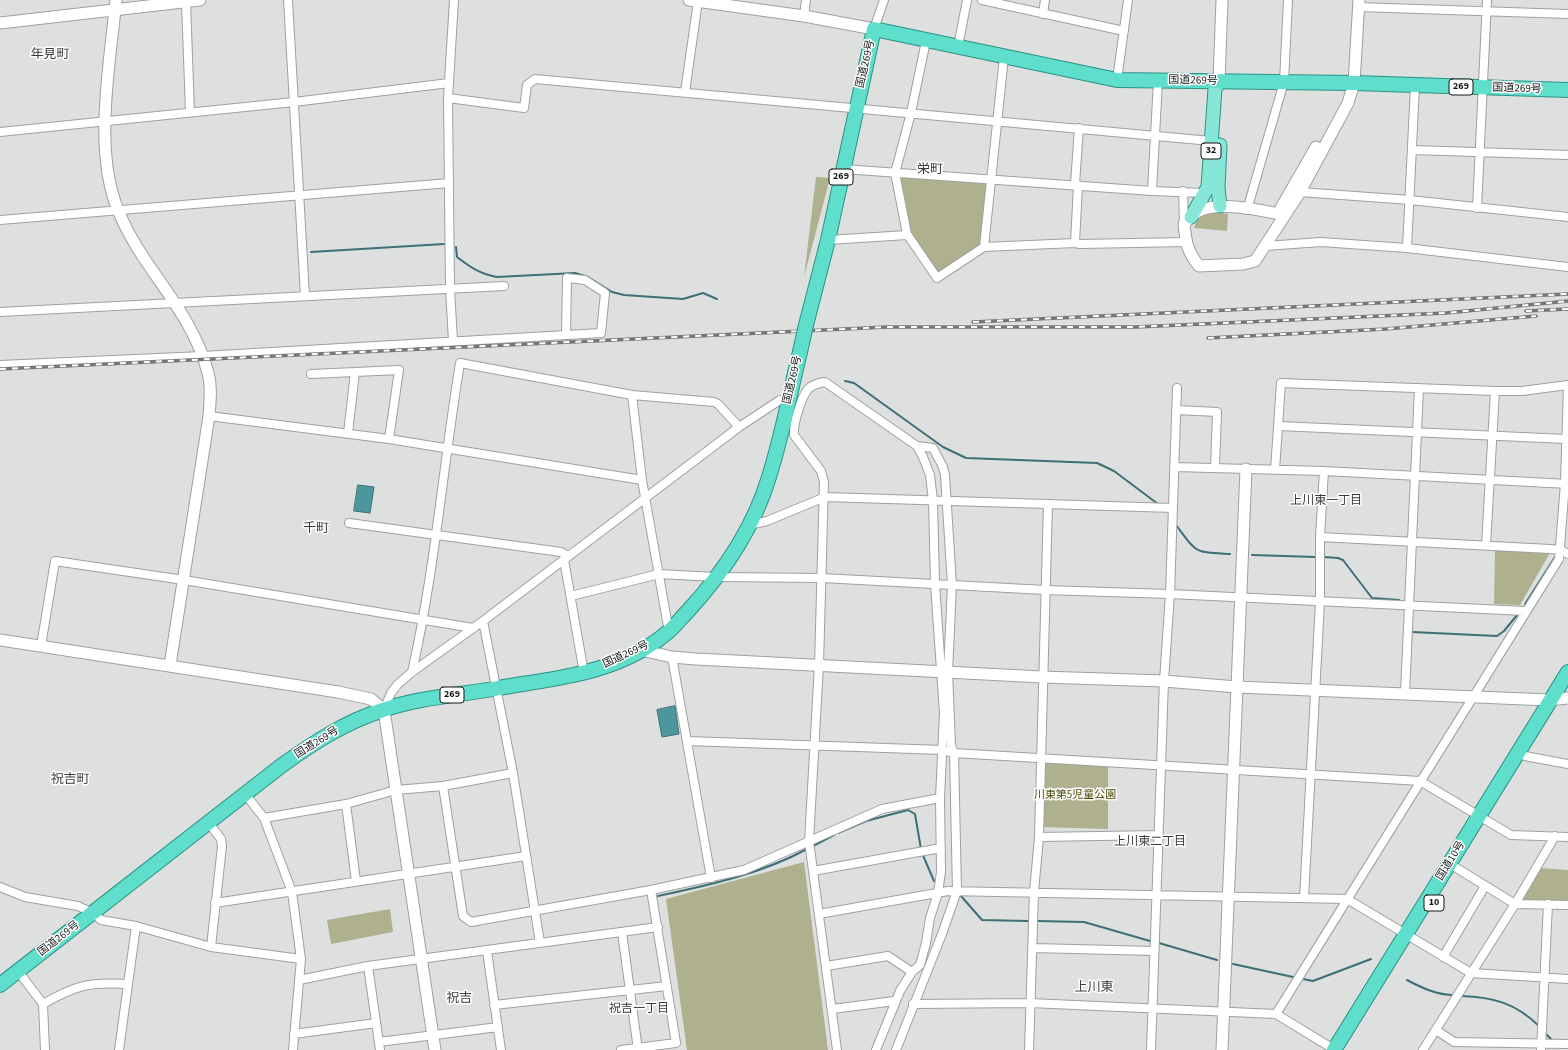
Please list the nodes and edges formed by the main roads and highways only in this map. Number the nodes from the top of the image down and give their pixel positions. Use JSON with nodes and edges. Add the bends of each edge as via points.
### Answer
{"nodes":[{"id":1,"x":1219,"y":82,"type":"junction"},
{"id":2,"x":1568,"y":90,"type":"edge"},
{"id":3,"x":1220,"y":206,"type":"road end"},
{"id":4,"x":1188,"y":220,"type":"road end"},
{"id":5,"x":1568,"y":672,"type":"edge"},
{"id":6,"x":1562,"y":695,"type":"edge"},
{"id":7,"x":1482,"y":818,"type":"junction"},
{"id":8,"x":1410,"y":936,"type":"junction"},
{"id":9,"x":0,"y":985,"type":"edge"},
{"id":10,"x":1334,"y":1050,"type":"edge"},
{"id":11,"x":1344,"y":1050,"type":"edge"}],
"edges":[{"from":1,"to":2,"type":"highway","name":"国道269号","number":"269","via":[[1354,83]]},
{"from":1,"to":3,"type":"main road","number":"32","via":[[1222,89],[1218,188]]},
{"from":1,"to":4,"type":"main road","number":"32","via":[[1215,89],[1208,187]]},
{"from":1,"to":9,"type":"highway","name":"国道269号","number":"269","bridge":true,"via":[[1118,80],[874,29],[828,240],[769,479],[739,545],[698,600],[669,632],[617,662],[584,673],[420,701],[384,710],[344,726],[314,743],[245,794]]},
{"from":5,"to":6,"type":"highway","name":"国道10号","number":"10"},
{"from":6,"to":7,"type":"highway","name":"国道10号","number":"10"},
{"from":6,"to":7,"type":"highway","name":"国道10号","number":"10","via":[[1525,756]]},
{"from":7,"to":8,"type":"highway","name":"国道10号","number":"10"},
{"from":8,"to":10,"type":"highway","name":"国道10号","number":"10"},
{"from":8,"to":11,"type":"highway","name":"国道10号","number":"10"}]}
